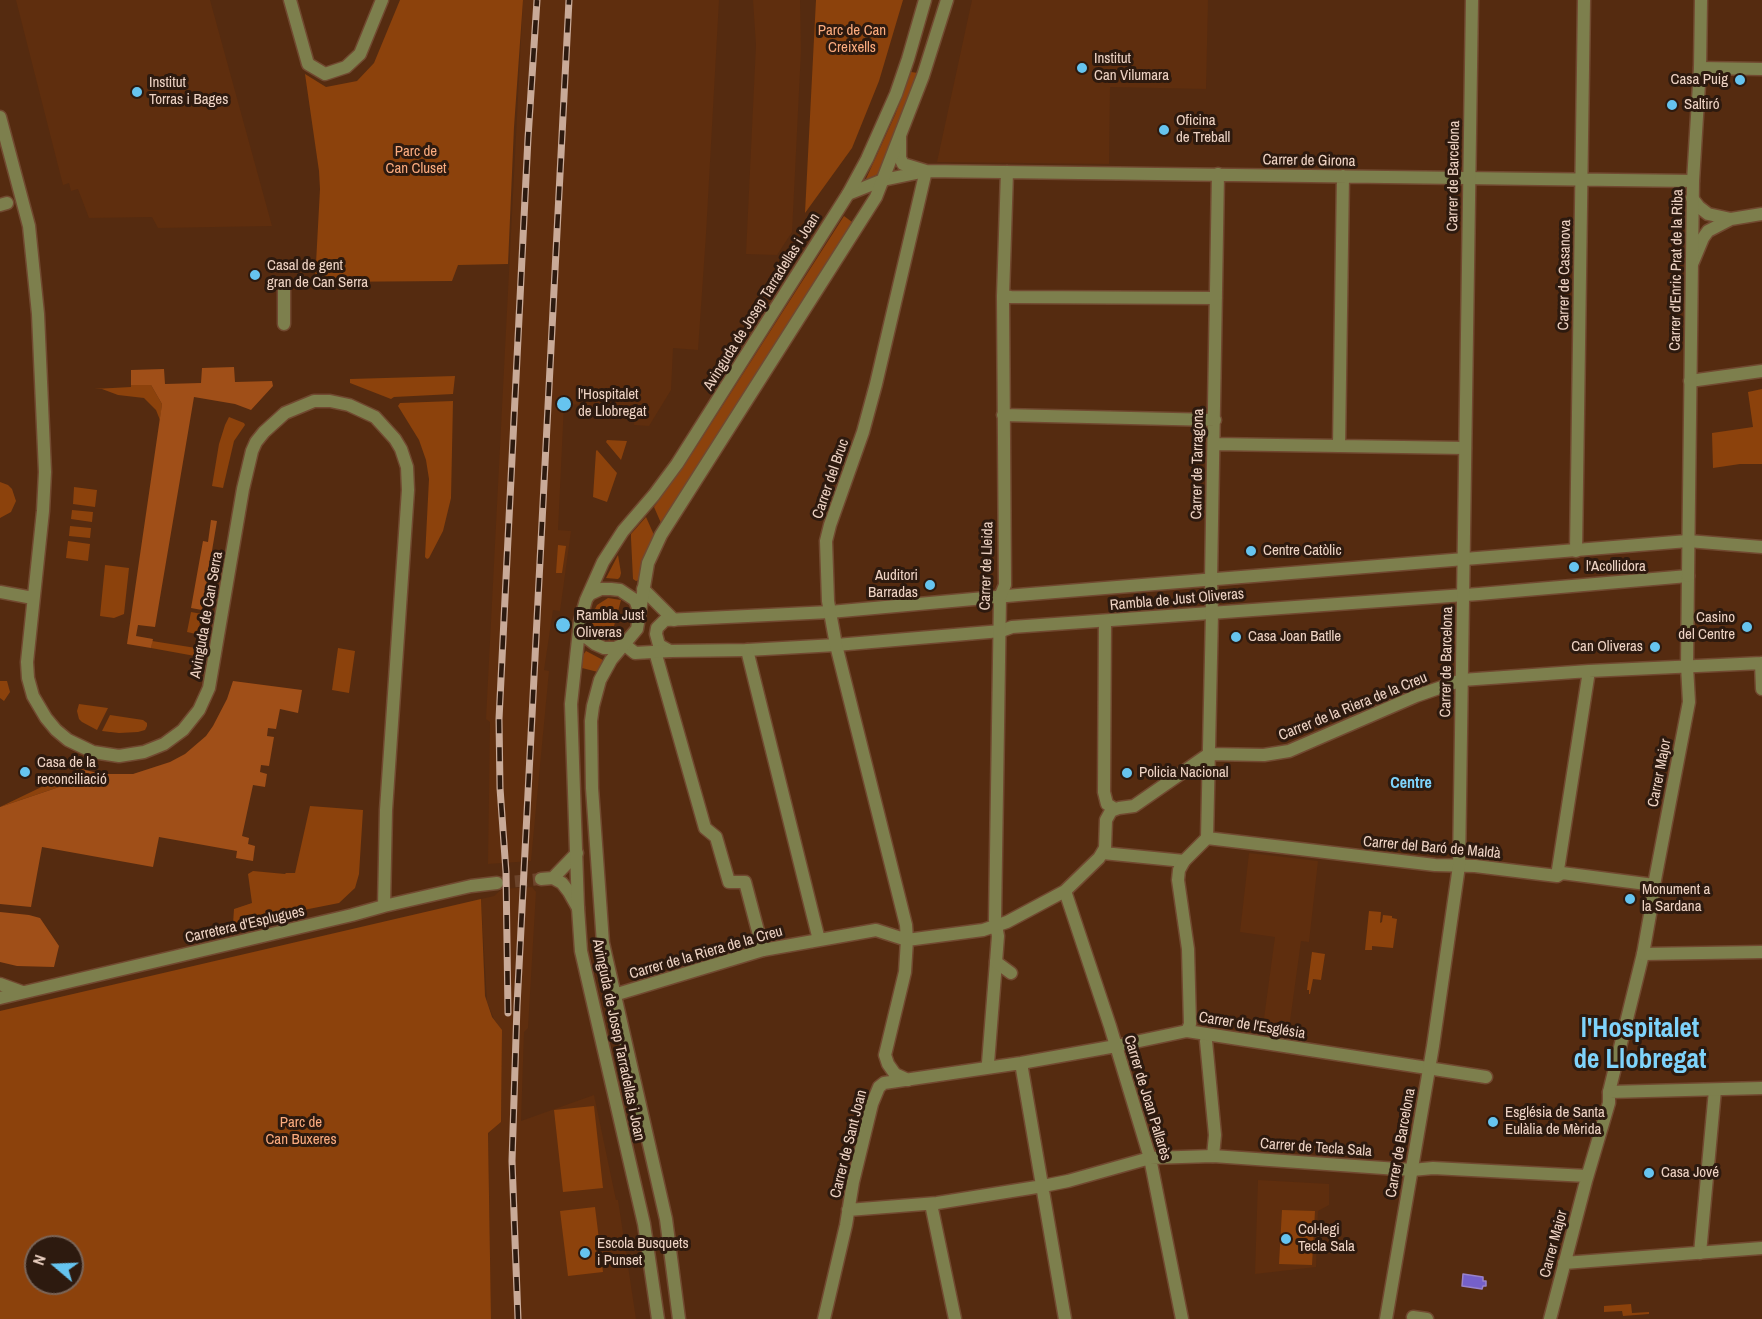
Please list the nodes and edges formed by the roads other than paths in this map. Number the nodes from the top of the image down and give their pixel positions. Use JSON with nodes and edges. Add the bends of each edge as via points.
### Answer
{"nodes":[{"id":1,"x":290,"y":0,"type":"edge"},
{"id":2,"x":382,"y":0,"type":"edge"},
{"id":3,"x":925,"y":0,"type":"edge"},
{"id":4,"x":947,"y":0,"type":"edge"},
{"id":5,"x":1472,"y":0,"type":"edge"},
{"id":6,"x":1584,"y":0,"type":"edge"},
{"id":7,"x":1701,"y":0,"type":"edge"},
{"id":8,"x":1700,"y":68,"type":"junction"},
{"id":9,"x":1762,"y":69,"type":"edge"},
{"id":10,"x":0,"y":117,"type":"edge"},
{"id":11,"x":900,"y":137,"type":"junction"},
{"id":12,"x":926,"y":171,"type":"junction"},
{"id":13,"x":1007,"y":172,"type":"junction"},
{"id":14,"x":1218,"y":174,"type":"junction"},
{"id":15,"x":1343,"y":176,"type":"junction"},
{"id":16,"x":1469,"y":178,"type":"junction"},
{"id":17,"x":1581,"y":179,"type":"junction"},
{"id":18,"x":883,"y":180,"type":"junction"},
{"id":19,"x":1693,"y":181,"type":"junction"},
{"id":20,"x":848,"y":194,"type":"junction"},
{"id":21,"x":1692,"y":198,"type":"junction"},
{"id":22,"x":1762,"y":214,"type":"edge"},
{"id":23,"x":1731,"y":219,"type":"junction"},
{"id":24,"x":1692,"y":267,"type":"junction"},
{"id":25,"x":285,"y":289,"type":"dead end"},
{"id":26,"x":1003,"y":296,"type":"junction"},
{"id":27,"x":1216,"y":298,"type":"junction"},
{"id":28,"x":284,"y":324,"type":"dead end"},
{"id":29,"x":1762,"y":371,"type":"edge"},
{"id":30,"x":1690,"y":381,"type":"junction"},
{"id":31,"x":1003,"y":415,"type":"junction"},
{"id":32,"x":1215,"y":420,"type":"junction"},
{"id":33,"x":1214,"y":444,"type":"junction"},
{"id":34,"x":1339,"y":446,"type":"junction"},
{"id":35,"x":1465,"y":448,"type":"junction"},
{"id":36,"x":1688,"y":541,"type":"junction"},
{"id":37,"x":1762,"y":547,"type":"edge"},
{"id":38,"x":1576,"y":550,"type":"junction"},
{"id":39,"x":1464,"y":559,"type":"junction"},
{"id":40,"x":1688,"y":576,"type":"junction"},
{"id":41,"x":1211,"y":580,"type":"junction"},
{"id":42,"x":643,"y":589,"type":"junction"},
{"id":43,"x":0,"y":592,"type":"edge"},
{"id":44,"x":1463,"y":595,"type":"junction"},
{"id":45,"x":1000,"y":597,"type":"junction"},
{"id":46,"x":33,"y":598,"type":"junction"},
{"id":47,"x":586,"y":600,"type":"junction"},
{"id":48,"x":639,"y":610,"type":"junction"},
{"id":49,"x":830,"y":612,"type":"junction"},
{"id":50,"x":1212,"y":612,"type":"junction"},
{"id":51,"x":674,"y":620,"type":"junction"},
{"id":52,"x":580,"y":621,"type":"junction"},
{"id":53,"x":1105,"y":621,"type":"junction"},
{"id":54,"x":1001,"y":631,"type":"junction"},
{"id":55,"x":624,"y":644,"type":"junction"},
{"id":56,"x":837,"y":645,"type":"junction"},
{"id":57,"x":747,"y":650,"type":"junction"},
{"id":58,"x":670,"y":651,"type":"junction"},
{"id":59,"x":656,"y":653,"type":"junction"},
{"id":60,"x":1762,"y":663,"type":"edge"},
{"id":61,"x":1687,"y":666,"type":"junction"},
{"id":62,"x":1589,"y":671,"type":"junction"},
{"id":63,"x":1462,"y":680,"type":"junction"},
{"id":64,"x":1762,"y":689,"type":"edge"},
{"id":65,"x":1209,"y":754,"type":"junction"},
{"id":66,"x":1115,"y":809,"type":"junction"},
{"id":67,"x":1207,"y":838,"type":"junction"},
{"id":68,"x":577,"y":853,"type":"junction"},
{"id":69,"x":1103,"y":853,"type":"junction"},
{"id":70,"x":1184,"y":861,"type":"junction"},
{"id":71,"x":1459,"y":866,"type":"junction"},
{"id":72,"x":1557,"y":876,"type":"junction"},
{"id":73,"x":498,"y":883,"type":"tunnel mouth"},
{"id":74,"x":1654,"y":885,"type":"junction"},
{"id":75,"x":1065,"y":891,"type":"junction"},
{"id":76,"x":384,"y":906,"type":"junction"},
{"id":77,"x":578,"y":908,"type":"junction"},
{"id":78,"x":997,"y":926,"type":"junction"},
{"id":79,"x":819,"y":940,"type":"junction"},
{"id":80,"x":907,"y":940,"type":"junction"},
{"id":81,"x":763,"y":950,"type":"junction"},
{"id":82,"x":1762,"y":952,"type":"edge"},
{"id":83,"x":1643,"y":954,"type":"junction"},
{"id":84,"x":996,"y":962,"type":"junction"},
{"id":85,"x":1011,"y":973,"type":"dead end"},
{"id":86,"x":0,"y":984,"type":"edge"},
{"id":87,"x":23,"y":993,"type":"junction"},
{"id":88,"x":614,"y":995,"type":"junction"},
{"id":89,"x":0,"y":998,"type":"edge"},
{"id":90,"x":1187,"y":1030,"type":"junction"},
{"id":91,"x":1206,"y":1041,"type":"dead end"},
{"id":92,"x":1116,"y":1046,"type":"junction"},
{"id":93,"x":1021,"y":1063,"type":"junction"},
{"id":94,"x":988,"y":1066,"type":"junction"},
{"id":95,"x":1429,"y":1069,"type":"junction"},
{"id":96,"x":1486,"y":1077,"type":"dead end"},
{"id":97,"x":908,"y":1080,"type":"junction"},
{"id":98,"x":1762,"y":1088,"type":"edge"},
{"id":99,"x":1714,"y":1090,"type":"junction"},
{"id":100,"x":1609,"y":1092,"type":"junction"},
{"id":101,"x":1212,"y":1156,"type":"junction"},
{"id":102,"x":1150,"y":1158,"type":"junction"},
{"id":103,"x":1412,"y":1170,"type":"junction"},
{"id":104,"x":1587,"y":1176,"type":"junction"},
{"id":105,"x":1043,"y":1186,"type":"junction"},
{"id":106,"x":931,"y":1204,"type":"junction"},
{"id":107,"x":848,"y":1210,"type":"junction"},
{"id":108,"x":1762,"y":1248,"type":"edge"},
{"id":109,"x":1700,"y":1253,"type":"junction"},
{"id":110,"x":1564,"y":1263,"type":"junction"},
{"id":111,"x":1413,"y":1317,"type":"dead end"},
{"id":112,"x":658,"y":1319,"type":"edge"},
{"id":113,"x":679,"y":1319,"type":"edge"},
{"id":114,"x":824,"y":1319,"type":"edge"},
{"id":115,"x":955,"y":1319,"type":"edge"},
{"id":116,"x":1065,"y":1319,"type":"edge"},
{"id":117,"x":1182,"y":1319,"type":"edge"},
{"id":118,"x":1386,"y":1319,"type":"edge"},
{"id":119,"x":1427,"y":1319,"type":"edge"},
{"id":120,"x":1550,"y":1319,"type":"edge"}],
"edges":[{"from":1,"to":2,"type":"street","via":[[308,64],[325,74],[346,67],[360,54]]},
{"from":3,"to":20,"type":"street","name":"Avinguda de Josep Tarradellas i Joan","via":[[896,94]]},
{"from":4,"to":11,"type":"street","name":"Avinguda de Josep Tarradellas i Joan"},
{"from":5,"to":16,"type":"street","name":"Carrer de Barcelona"},
{"from":6,"to":17,"type":"street","name":"Carrer de Casanova"},
{"from":7,"to":8,"type":"street","name":"Carrer d'Enric Prat de la Riba"},
{"from":8,"to":9,"type":"street"},
{"from":8,"to":19,"type":"street","name":"Carrer d'Enric Prat de la Riba"},
{"from":10,"to":46,"type":"street","name":"Avinguda de Can Serra","via":[[29,226],[38,315],[45,472]]},
{"from":11,"to":12,"type":"street","name":"Carrer de Girona","via":[[903,164]]},
{"from":11,"to":18,"type":"street","name":"Avinguda de Josep Tarradellas i Joan"},
{"from":12,"to":13,"type":"street","name":"Carrer de Girona"},
{"from":12,"to":18,"type":"street","name":"Carrer de Girona"},
{"from":12,"to":49,"type":"street","name":"Carrer del Bruc","via":[[871,403],[826,542]]},
{"from":13,"to":14,"type":"street","name":"Carrer de Girona"},
{"from":13,"to":26,"type":"street","name":"Carrer de Lleida"},
{"from":14,"to":15,"type":"street","name":"Carrer de Girona"},
{"from":14,"to":27,"type":"street","name":"Carrer de Tarragona"},
{"from":15,"to":16,"type":"street","name":"Carrer de Girona"},
{"from":15,"to":34,"type":"street"},
{"from":16,"to":17,"type":"street","name":"Carrer de Girona"},
{"from":16,"to":35,"type":"street","name":"Carrer de Barcelona"},
{"from":17,"to":19,"type":"street","name":"Carrer de Girona"},
{"from":17,"to":38,"type":"street","name":"Carrer de Casanova"},
{"from":18,"to":20,"type":"street","name":"Carrer de Girona"},
{"from":18,"to":42,"type":"street","name":"Avinguda de Josep Tarradellas i Joan","via":[[876,197],[661,535],[648,563]]},
{"from":19,"to":21,"type":"street","name":"Carrer d'Enric Prat de la Riba"},
{"from":20,"to":47,"type":"street","name":"Avinguda de Josep Tarradellas i Joan","via":[[677,465],[623,531]]},
{"from":21,"to":23,"type":"street","via":[[1708,214]]},
{"from":21,"to":24,"type":"street","name":"Carrer d'Enric Prat de la Riba"},
{"from":22,"to":23,"type":"street"},
{"from":23,"to":24,"type":"street","via":[[1708,231]]},
{"from":24,"to":30,"type":"street","name":"Carrer d'Enric Prat de la Riba"},
{"from":25,"to":28,"type":"street"},
{"from":26,"to":27,"type":"street"},
{"from":26,"to":31,"type":"street","name":"Carrer de Lleida"},
{"from":27,"to":32,"type":"street","name":"Carrer de Tarragona"},
{"from":29,"to":30,"type":"street"},
{"from":30,"to":36,"type":"street","name":"Carrer d'Enric Prat de la Riba"},
{"from":31,"to":32,"type":"street"},
{"from":31,"to":45,"type":"street","name":"Carrer de Lleida","via":[[1005,585]]},
{"from":32,"to":33,"type":"street","name":"Carrer de Tarragona"},
{"from":33,"to":34,"type":"street"},
{"from":33,"to":41,"type":"street","name":"Carrer de Tarragona"},
{"from":34,"to":35,"type":"street"},
{"from":35,"to":39,"type":"street","name":"Carrer de Barcelona"},
{"from":36,"to":37,"type":"street","name":"Rambla de Just Oliveras"},
{"from":36,"to":38,"type":"street","name":"Rambla de Just Oliveras"},
{"from":36,"to":40,"type":"street"},
{"from":38,"to":39,"type":"street","name":"Rambla de Just Oliveras"},
{"from":39,"to":41,"type":"street","name":"Rambla de Just Oliveras"},
{"from":39,"to":44,"type":"street","name":"Carrer de Barcelona"},
{"from":40,"to":44,"type":"street","name":"Rambla de Just Oliveras"},
{"from":40,"to":61,"type":"street"},
{"from":41,"to":45,"type":"street","name":"Rambla de Just Oliveras"},
{"from":41,"to":50,"type":"street","name":"Carrer de Tarragona"},
{"from":42,"to":48,"type":"street","name":"Avinguda de Josep Tarradellas i Joan"},
{"from":42,"to":51,"type":"street"},
{"from":43,"to":46,"type":"street"},
{"from":44,"to":50,"type":"street","name":"Rambla de Just Oliveras"},
{"from":44,"to":63,"type":"street","name":"Carrer de Barcelona"},
{"from":45,"to":49,"type":"street","name":"Rambla de Just Oliveras"},
{"from":45,"to":54,"type":"street","name":"Carrer de Lleida"},
{"from":46,"to":76,"type":"street","name":"Avinguda de Can Serra","via":[[28,678],[39,708],[51,724],[80,747],[106,755],[134,755],[164,744],[194,719],[209,688],[243,489],[256,442],[285,413],[314,401],[349,405],[375,417],[401,448],[408,490],[386,810]]},
{"from":47,"to":48,"type":"street","via":[[601,590],[620,590],[635,600]]},
{"from":47,"to":52,"type":"street","name":"Avinguda de Josep Tarradellas i Joan"},
{"from":48,"to":55,"type":"street","name":"Avinguda de Josep Tarradellas i Joan","via":[[637,629]]},
{"from":49,"to":51,"type":"street","name":"Rambla de Just Oliveras"},
{"from":49,"to":56,"type":"street","name":"Carrer del Bruc"},
{"from":50,"to":53,"type":"street","name":"Rambla de Just Oliveras"},
{"from":50,"to":65,"type":"street","name":"Carrer de Tarragona"},
{"from":51,"to":58,"type":"street","via":[[665,620],[656,634],[659,645]]},
{"from":52,"to":55,"type":"street","via":[[581,629],[595,644],[604,648]]},
{"from":52,"to":68,"type":"street","name":"Avinguda de Josep Tarradellas i Joan","via":[[571,704]]},
{"from":53,"to":54,"type":"street","name":"Rambla de Just Oliveras"},
{"from":53,"to":66,"type":"street","via":[[1104,792],[1107,804]]},
{"from":54,"to":56,"type":"street","name":"Rambla de Just Oliveras"},
{"from":54,"to":78,"type":"street","name":"Carrer de Lleida"},
{"from":55,"to":59,"type":"street","name":"Rambla de Just Oliveras","via":[[636,652]]},
{"from":55,"to":88,"type":"street","name":"Avinguda de Josep Tarradellas i Joan","via":[[600,680],[591,721],[603,943]]},
{"from":56,"to":57,"type":"street","name":"Rambla de Just Oliveras"},
{"from":56,"to":80,"type":"street","name":"Carrer del Bruc"},
{"from":57,"to":58,"type":"street","name":"Rambla de Just Oliveras"},
{"from":57,"to":79,"type":"street"},
{"from":58,"to":59,"type":"street","name":"Rambla de Just Oliveras"},
{"from":59,"to":81,"type":"street","via":[[705,828],[716,837],[729,882],[745,882]]},
{"from":60,"to":61,"type":"street","name":"Carrer de la Riera de la Creu"},
{"from":60,"to":64,"type":"street"},
{"from":61,"to":62,"type":"street","name":"Carrer de la Riera de la Creu"},
{"from":61,"to":74,"type":"street","name":"Carrer Major","via":[[1689,702]]},
{"from":62,"to":63,"type":"street","name":"Carrer de la Riera de la Creu"},
{"from":62,"to":72,"type":"street"},
{"from":63,"to":65,"type":"street","name":"Carrer de la Riera de la Creu","via":[[1289,751],[1264,755]]},
{"from":63,"to":71,"type":"street","name":"Carrer de Barcelona"},
{"from":65,"to":66,"type":"street","via":[[1134,806]]},
{"from":65,"to":67,"type":"street","name":"Carrer de Tarragona"},
{"from":66,"to":69,"type":"street","via":[[1106,820]]},
{"from":67,"to":70,"type":"street"},
{"from":67,"to":71,"type":"street","name":"Carrer del Baró de Maldà"},
{"from":68,"to":77,"type":"street","name":"Avinguda de Josep Tarradellas i Joan"},
{"from":68,"to":77,"type":"street","via":[[547,878],[562,883]]},
{"from":69,"to":70,"type":"street"},
{"from":69,"to":75,"type":"street","name":"Carrer de la Riera de la Creu"},
{"from":70,"to":90,"type":"street","via":[[1178,880],[1188,950]]},
{"from":71,"to":72,"type":"street","name":"Carrer del Baró de Maldà"},
{"from":71,"to":95,"type":"street","name":"Carrer de Barcelona"},
{"from":72,"to":74,"type":"street","name":"Carrer del Baró de Maldà","via":[[1562,873]]},
{"from":73,"to":76,"type":"street","name":"Carretera d'Esplugues"},
{"from":74,"to":83,"type":"street","name":"Carrer Major"},
{"from":75,"to":78,"type":"street","name":"Carrer de la Riera de la Creu"},
{"from":75,"to":92,"type":"street","name":"Carrer de Joan Pallarès"},
{"from":76,"to":87,"type":"street","name":"Carretera d'Esplugues"},
{"from":77,"to":112,"type":"street","name":"Avinguda de Josep Tarradellas i Joan","via":[[581,951],[644,1224]]},
{"from":78,"to":80,"type":"street","name":"Carrer de la Riera de la Creu"},
{"from":78,"to":84,"type":"street","name":"Carrer de Lleida"},
{"from":79,"to":80,"type":"street","name":"Carrer de la Riera de la Creu","via":[[876,930]]},
{"from":79,"to":81,"type":"street","name":"Carrer de la Riera de la Creu"},
{"from":80,"to":97,"type":"street","via":[[905,972],[885,1055],[895,1074]]},
{"from":81,"to":88,"type":"street","name":"Carrer de la Riera de la Creu"},
{"from":82,"to":83,"type":"street"},
{"from":83,"to":100,"type":"street","name":"Carrer Major"},
{"from":84,"to":85,"type":"street"},
{"from":84,"to":94,"type":"street","name":"Carrer de Lleida"},
{"from":86,"to":87,"type":"street"},
{"from":87,"to":89,"type":"street","name":"Carretera d'Esplugues"},
{"from":88,"to":113,"type":"street","name":"Avinguda de Josep Tarradellas i Joan","via":[[666,1219]]},
{"from":90,"to":92,"type":"street","name":"Carrer de l'Església"},
{"from":90,"to":95,"type":"street","name":"Carrer de l'Església"},
{"from":91,"to":101,"type":"street","via":[[1215,1136]]},
{"from":92,"to":93,"type":"street","name":"Carrer de l'Església"},
{"from":92,"to":102,"type":"street","name":"Carrer de Joan Pallarès"},
{"from":93,"to":94,"type":"street","name":"Carrer de l'Església"},
{"from":93,"to":105,"type":"street"},
{"from":94,"to":97,"type":"street","name":"Carrer de l'Església"},
{"from":95,"to":96,"type":"street","name":"Carrer de l'Església"},
{"from":95,"to":103,"type":"street","name":"Carrer de Barcelona"},
{"from":97,"to":107,"type":"street","name":"Carrer de Sant Joan","via":[[884,1083],[875,1093]]},
{"from":98,"to":99,"type":"street"},
{"from":99,"to":100,"type":"street"},
{"from":99,"to":109,"type":"street"},
{"from":100,"to":104,"type":"street","name":"Carrer Major"},
{"from":101,"to":102,"type":"street","name":"Carrer de Tecla Sala"},
{"from":101,"to":103,"type":"street","name":"Carrer de Tecla Sala"},
{"from":102,"to":105,"type":"street","name":"Carrer de Tecla Sala"},
{"from":102,"to":117,"type":"street","name":"Carrer de Joan Pallarès"},
{"from":103,"to":104,"type":"street","name":"Carrer de Tecla Sala"},
{"from":103,"to":118,"type":"street","name":"Carrer de Barcelona"},
{"from":104,"to":110,"type":"street","name":"Carrer Major"},
{"from":105,"to":106,"type":"street","name":"Carrer de Tecla Sala"},
{"from":105,"to":116,"type":"street"},
{"from":106,"to":107,"type":"street","name":"Carrer de Tecla Sala"},
{"from":106,"to":115,"type":"street"},
{"from":107,"to":114,"type":"street","name":"Carrer de Sant Joan"},
{"from":108,"to":109,"type":"street"},
{"from":109,"to":110,"type":"street"},
{"from":110,"to":120,"type":"street","name":"Carrer Major"},
{"from":111,"to":119,"type":"street"}]}
